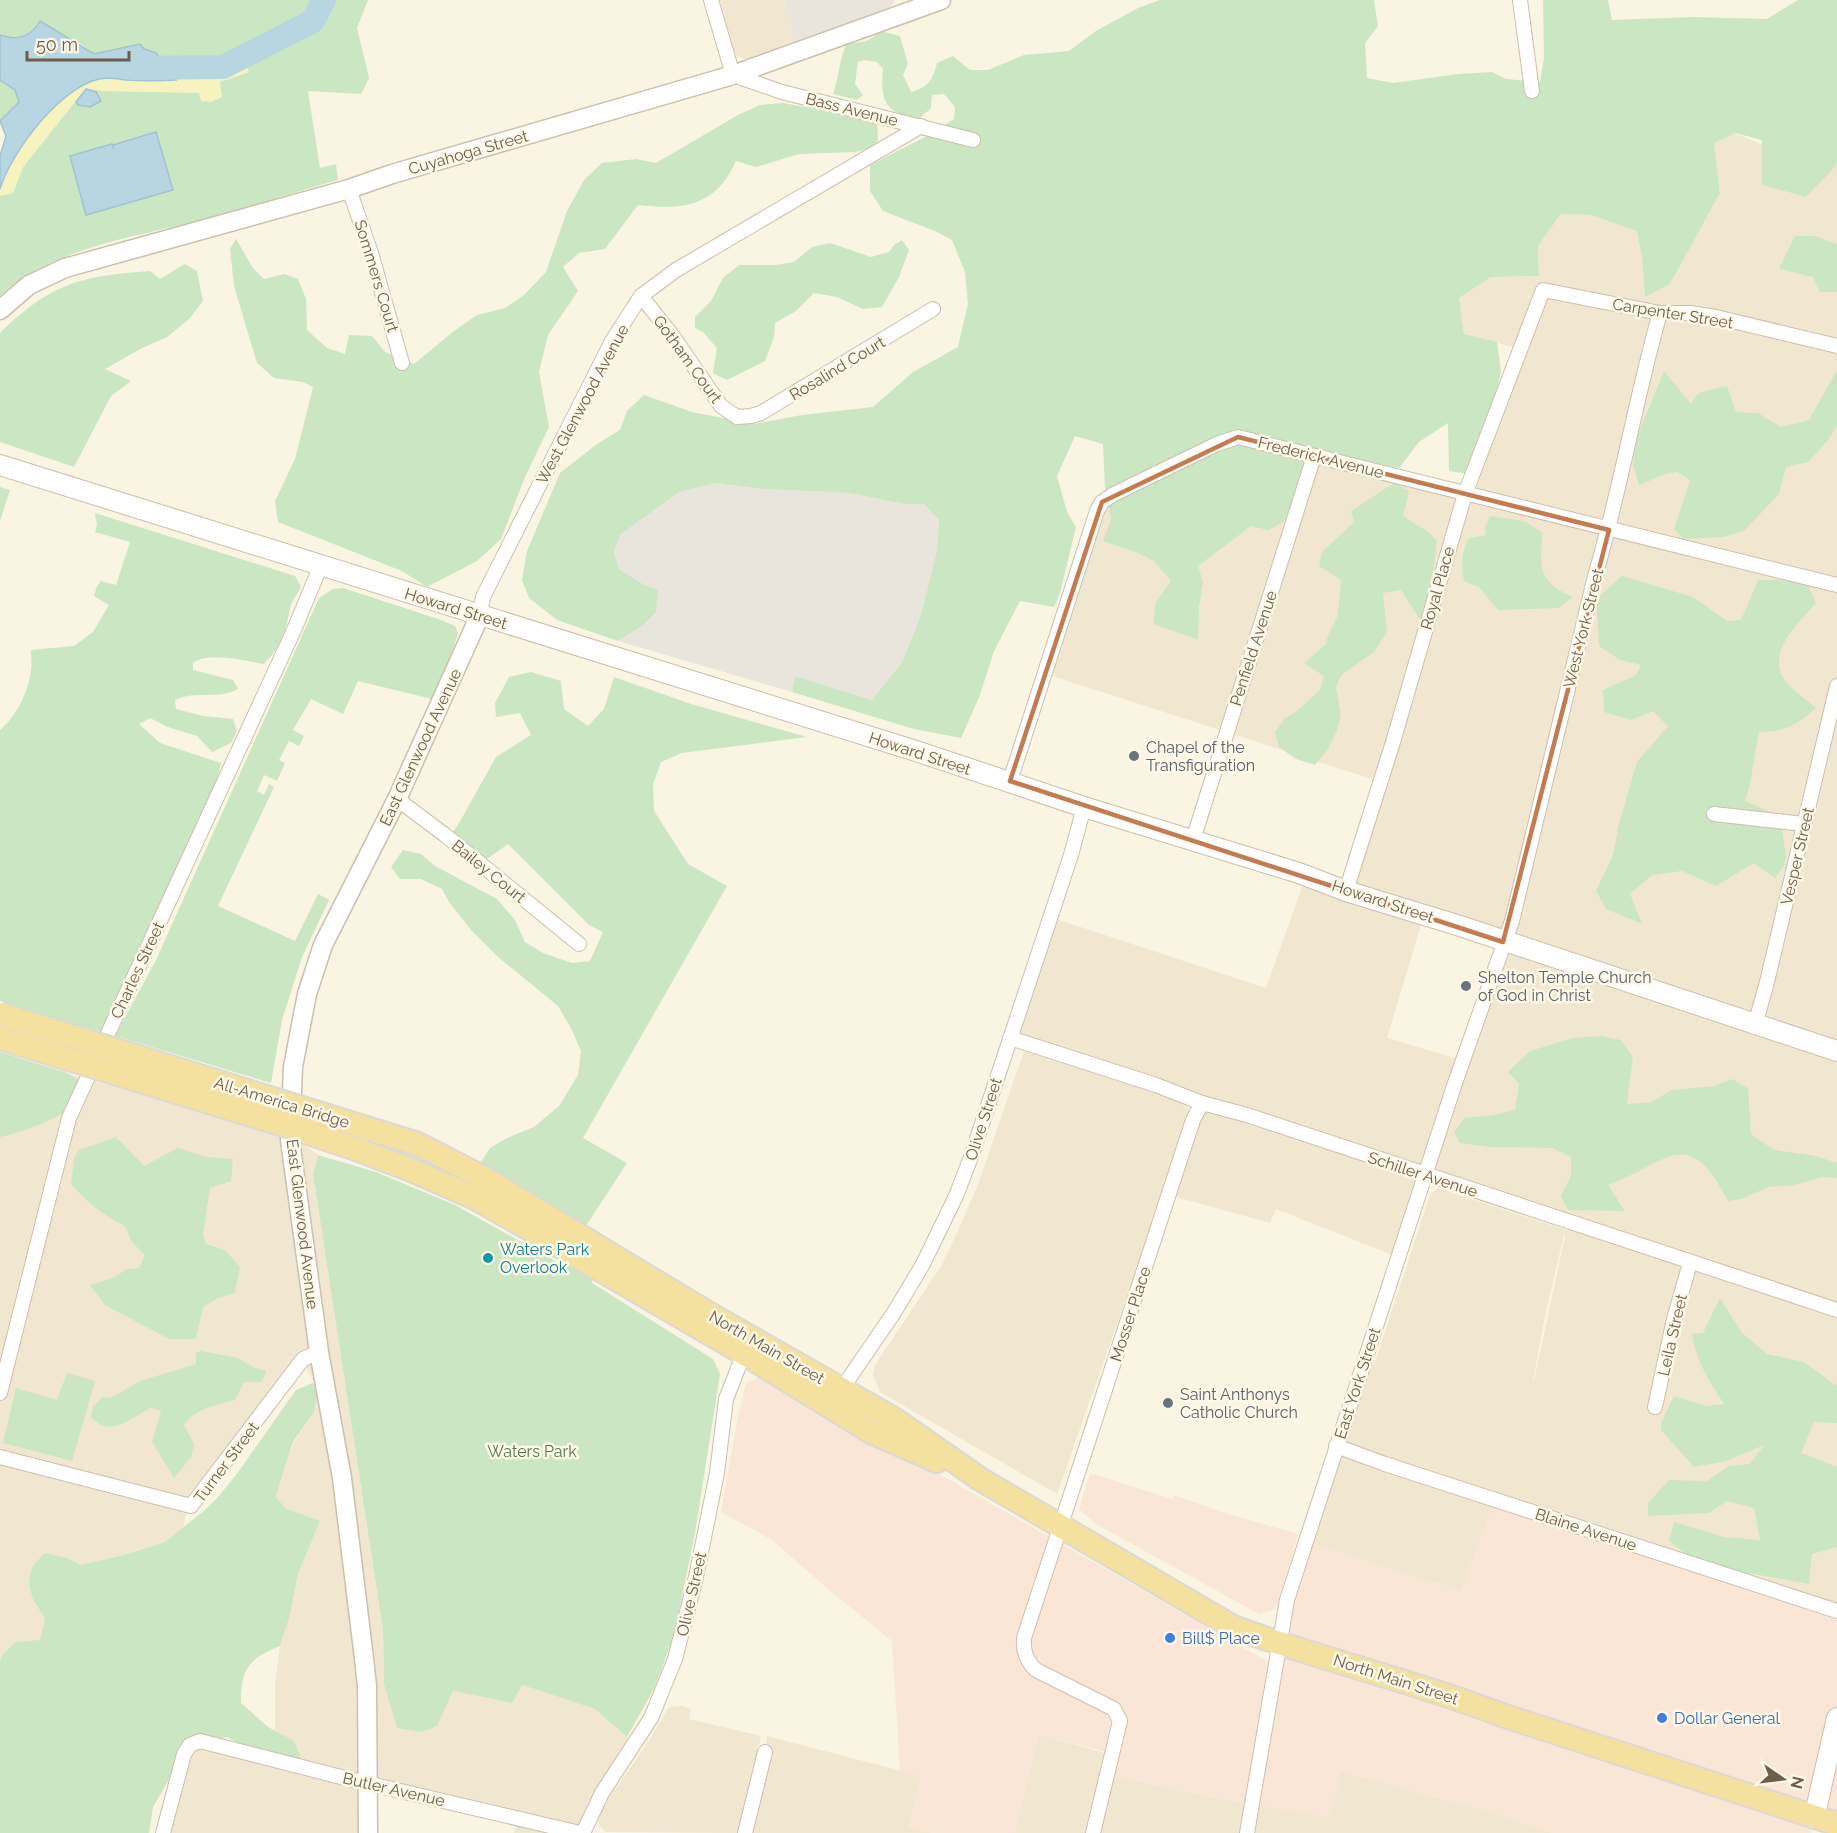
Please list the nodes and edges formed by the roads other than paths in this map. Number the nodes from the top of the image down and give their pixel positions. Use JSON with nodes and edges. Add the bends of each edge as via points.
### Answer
{"nodes":[{"id":1,"x":711,"y":0,"type":"edge"},
{"id":2,"x":941,"y":0,"type":"edge"},
{"id":3,"x":1520,"y":0,"type":"edge"},
{"id":4,"x":902,"y":7,"type":"edge"},
{"id":5,"x":733,"y":75,"type":"junction"},
{"id":6,"x":1532,"y":91,"type":"dead end"},
{"id":7,"x":921,"y":126,"type":"junction"},
{"id":8,"x":973,"y":140,"type":"dead end"},
{"id":9,"x":349,"y":189,"type":"junction"},
{"id":10,"x":1543,"y":291,"type":"joint"},
{"id":11,"x":641,"y":296,"type":"junction"},
{"id":12,"x":933,"y":309,"type":"dead end"},
{"id":13,"x":0,"y":310,"type":"edge"},
{"id":14,"x":1660,"y":313,"type":"junction"},
{"id":15,"x":1837,"y":346,"type":"edge"},
{"id":16,"x":402,"y":363,"type":"dead end"},
{"id":17,"x":737,"y":417,"type":"joint"},
{"id":18,"x":1314,"y":456,"type":"junction"},
{"id":19,"x":0,"y":465,"type":"edge"},
{"id":20,"x":1466,"y":494,"type":"junction"},
{"id":21,"x":1609,"y":530,"type":"junction"},
{"id":22,"x":321,"y":565,"type":"junction"},
{"id":23,"x":1837,"y":585,"type":"edge"},
{"id":24,"x":480,"y":615,"type":"junction"},
{"id":25,"x":1837,"y":686,"type":"edge"},
{"id":26,"x":1010,"y":782,"type":"junction"},
{"id":27,"x":398,"y":800,"type":"junction"},
{"id":28,"x":1084,"y":807,"type":"junction"},
{"id":29,"x":1714,"y":814,"type":"dead end"},
{"id":30,"x":1804,"y":824,"type":"junction"},
{"id":31,"x":1193,"y":840,"type":"junction"},
{"id":32,"x":1346,"y":891,"type":"junction"},
{"id":33,"x":1503,"y":942,"type":"junction"},
{"id":34,"x":579,"y":944,"type":"dead end"},
{"id":35,"x":0,"y":1014,"type":"edge"},
{"id":36,"x":1755,"y":1025,"type":"junction"},
{"id":37,"x":0,"y":1038,"type":"edge"},
{"id":38,"x":1010,"y":1038,"type":"junction"},
{"id":39,"x":1837,"y":1051,"type":"edge"},
{"id":40,"x":1202,"y":1103,"type":"junction"},
{"id":41,"x":1425,"y":1175,"type":"junction"},
{"id":42,"x":548,"y":1228,"type":"junction"},
{"id":43,"x":1690,"y":1263,"type":"junction"},
{"id":44,"x":1837,"y":1310,"type":"edge"},
{"id":45,"x":737,"y":1340,"type":"junction"},
{"id":46,"x":319,"y":1352,"type":"junction"},
{"id":47,"x":0,"y":1392,"type":"edge"},
{"id":48,"x":835,"y":1398,"type":"junction"},
{"id":49,"x":1655,"y":1407,"type":"dead end"},
{"id":50,"x":1336,"y":1446,"type":"junction"},
{"id":51,"x":0,"y":1457,"type":"edge"},
{"id":52,"x":1061,"y":1527,"type":"junction"},
{"id":53,"x":1837,"y":1611,"type":"edge"},
{"id":54,"x":1278,"y":1644,"type":"junction"},
{"id":55,"x":1837,"y":1718,"type":"edge"},
{"id":56,"x":765,"y":1752,"type":"dead end"},
{"id":57,"x":368,"y":1783,"type":"junction"},
{"id":58,"x":1837,"y":1824,"type":"edge"},
{"id":59,"x":1813,"y":1825,"type":"edge"},
{"id":60,"x":163,"y":1833,"type":"edge"},
{"id":61,"x":368,"y":1833,"type":"edge"},
{"id":62,"x":581,"y":1833,"type":"edge"},
{"id":63,"x":745,"y":1833,"type":"edge"},
{"id":64,"x":1094,"y":1833,"type":"edge"},
{"id":65,"x":1247,"y":1833,"type":"edge"}],
"edges":[{"from":1,"to":5,"type":"street"},
{"from":2,"to":4,"type":"street","name":"Cuyahoga Street"},
{"from":3,"to":6,"type":"street"},
{"from":4,"to":5,"type":"street","name":"Cuyahoga Street"},
{"from":5,"to":7,"type":"street","name":"Bass Avenue","via":[[782,92]]},
{"from":5,"to":9,"type":"street","name":"Cuyahoga Street"},
{"from":7,"to":8,"type":"street","name":"Bass Avenue"},
{"from":7,"to":11,"type":"street","name":"West Glenwood Avenue","via":[[676,270]]},
{"from":9,"to":13,"type":"street","name":"Cuyahoga Street","via":[[65,268],[29,285]]},
{"from":9,"to":16,"type":"street","name":"Sommers Court"},
{"from":10,"to":14,"type":"street","name":"Carpenter Street"},
{"from":10,"to":20,"type":"street","name":"Royal Place"},
{"from":11,"to":17,"type":"street","name":"Gotham Court","via":[[721,406]]},
{"from":11,"to":24,"type":"street","name":"West Glenwood Avenue","via":[[586,392],[483,597]]},
{"from":12,"to":17,"type":"street","name":"Rosalind Court","via":[[760,413]]},
{"from":14,"to":15,"type":"street","name":"Carpenter Street","via":[[1716,317]]},
{"from":14,"to":21,"type":"street","name":"West York Street"},
{"from":18,"to":20,"type":"street","name":"Frederick Avenue"},
{"from":18,"to":26,"type":"street","name":"Frederick Avenue","via":[[1238,437],[1102,502]]},
{"from":18,"to":31,"type":"street","name":"Penfield Avenue"},
{"from":19,"to":22,"type":"main road","name":"Howard Street"},
{"from":20,"to":21,"type":"street","name":"Frederick Avenue"},
{"from":20,"to":32,"type":"street","name":"Royal Place"},
{"from":21,"to":23,"type":"street","name":"Frederick Avenue"},
{"from":21,"to":33,"type":"street","name":"West York Street","via":[[1519,895]]},
{"from":22,"to":24,"type":"main road","name":"Howard Street"},
{"from":22,"to":47,"type":"street","name":"Charles Street","via":[[69,1118]]},
{"from":24,"to":26,"type":"main road","name":"Howard Street"},
{"from":24,"to":27,"type":"street","name":"East Glenwood Avenue"},
{"from":25,"to":30,"type":"street","name":"Vesper Street"},
{"from":26,"to":28,"type":"main road","name":"Howard Street"},
{"from":27,"to":34,"type":"street","name":"Bailey Court"},
{"from":27,"to":46,"type":"street","name":"East Glenwood Avenue","via":[[324,945],[307,994],[293,1067],[290,1140]]},
{"from":28,"to":31,"type":"main road","name":"Howard Street"},
{"from":28,"to":38,"type":"street","name":"Olive Street"},
{"from":29,"to":30,"type":"street"},
{"from":30,"to":36,"type":"street","name":"Vesper Street"},
{"from":31,"to":32,"type":"main road","name":"Howard Street"},
{"from":32,"to":33,"type":"main road","name":"Howard Street"},
{"from":33,"to":36,"type":"main road","name":"Howard Street"},
{"from":33,"to":41,"type":"street","name":"East York Street"},
{"from":35,"to":42,"type":"main road","name":"All-America Bridge","bridge":true,"via":[[418,1144],[484,1178]]},
{"from":36,"to":39,"type":"main road","name":"Howard Street"},
{"from":37,"to":42,"type":"main road","name":"All-America Bridge","bridge":true,"via":[[359,1150]]},
{"from":38,"to":40,"type":"street","name":"Schiller Avenue"},
{"from":38,"to":48,"type":"street","name":"Olive Street","via":[[971,1157],[938,1235],[895,1311]]},
{"from":40,"to":41,"type":"street","name":"Schiller Avenue"},
{"from":40,"to":52,"type":"street","name":"Mosser Place","via":[[1193,1120]]},
{"from":41,"to":43,"type":"street","name":"Schiller Avenue"},
{"from":41,"to":50,"type":"street","name":"East York Street"},
{"from":42,"to":45,"type":"main road","name":"North Main Street"},
{"from":43,"to":44,"type":"street","name":"Schiller Avenue"},
{"from":43,"to":49,"type":"street","name":"Leila Street"},
{"from":45,"to":48,"type":"main road","name":"North Main Street"},
{"from":45,"to":62,"type":"street","name":"Olive Street","via":[[717,1473],[675,1659],[651,1718]]},
{"from":46,"to":51,"type":"street","name":"Turner Street","via":[[303,1359],[191,1506]]},
{"from":46,"to":57,"type":"street","name":"East Glenwood Avenue","via":[[342,1478],[363,1650]]},
{"from":48,"to":52,"type":"main road","name":"North Main Street","via":[[894,1419],[980,1479]]},
{"from":50,"to":53,"type":"street","name":"Blaine Avenue"},
{"from":50,"to":54,"type":"street","name":"East York Street","via":[[1287,1600]]},
{"from":52,"to":54,"type":"main road","name":"North Main Street","via":[[1233,1627]]},
{"from":52,"to":64,"type":"street","name":"Mosser Place","via":[[1023,1651],[1036,1670],[1114,1708],[1120,1720]]},
{"from":54,"to":59,"type":"main road","name":"North Main Street","via":[[1462,1700]]},
{"from":54,"to":65,"type":"street","name":"East York Street"},
{"from":55,"to":59,"type":"main road"},
{"from":56,"to":63,"type":"street"},
{"from":57,"to":60,"type":"street","name":"Butler Avenue","via":[[196,1742],[184,1754]]},
{"from":57,"to":61,"type":"street","name":"East Glenwood Avenue"},
{"from":57,"to":62,"type":"street","name":"Butler Avenue"},
{"from":58,"to":59,"type":"main road","name":"North Main Street"}]}
